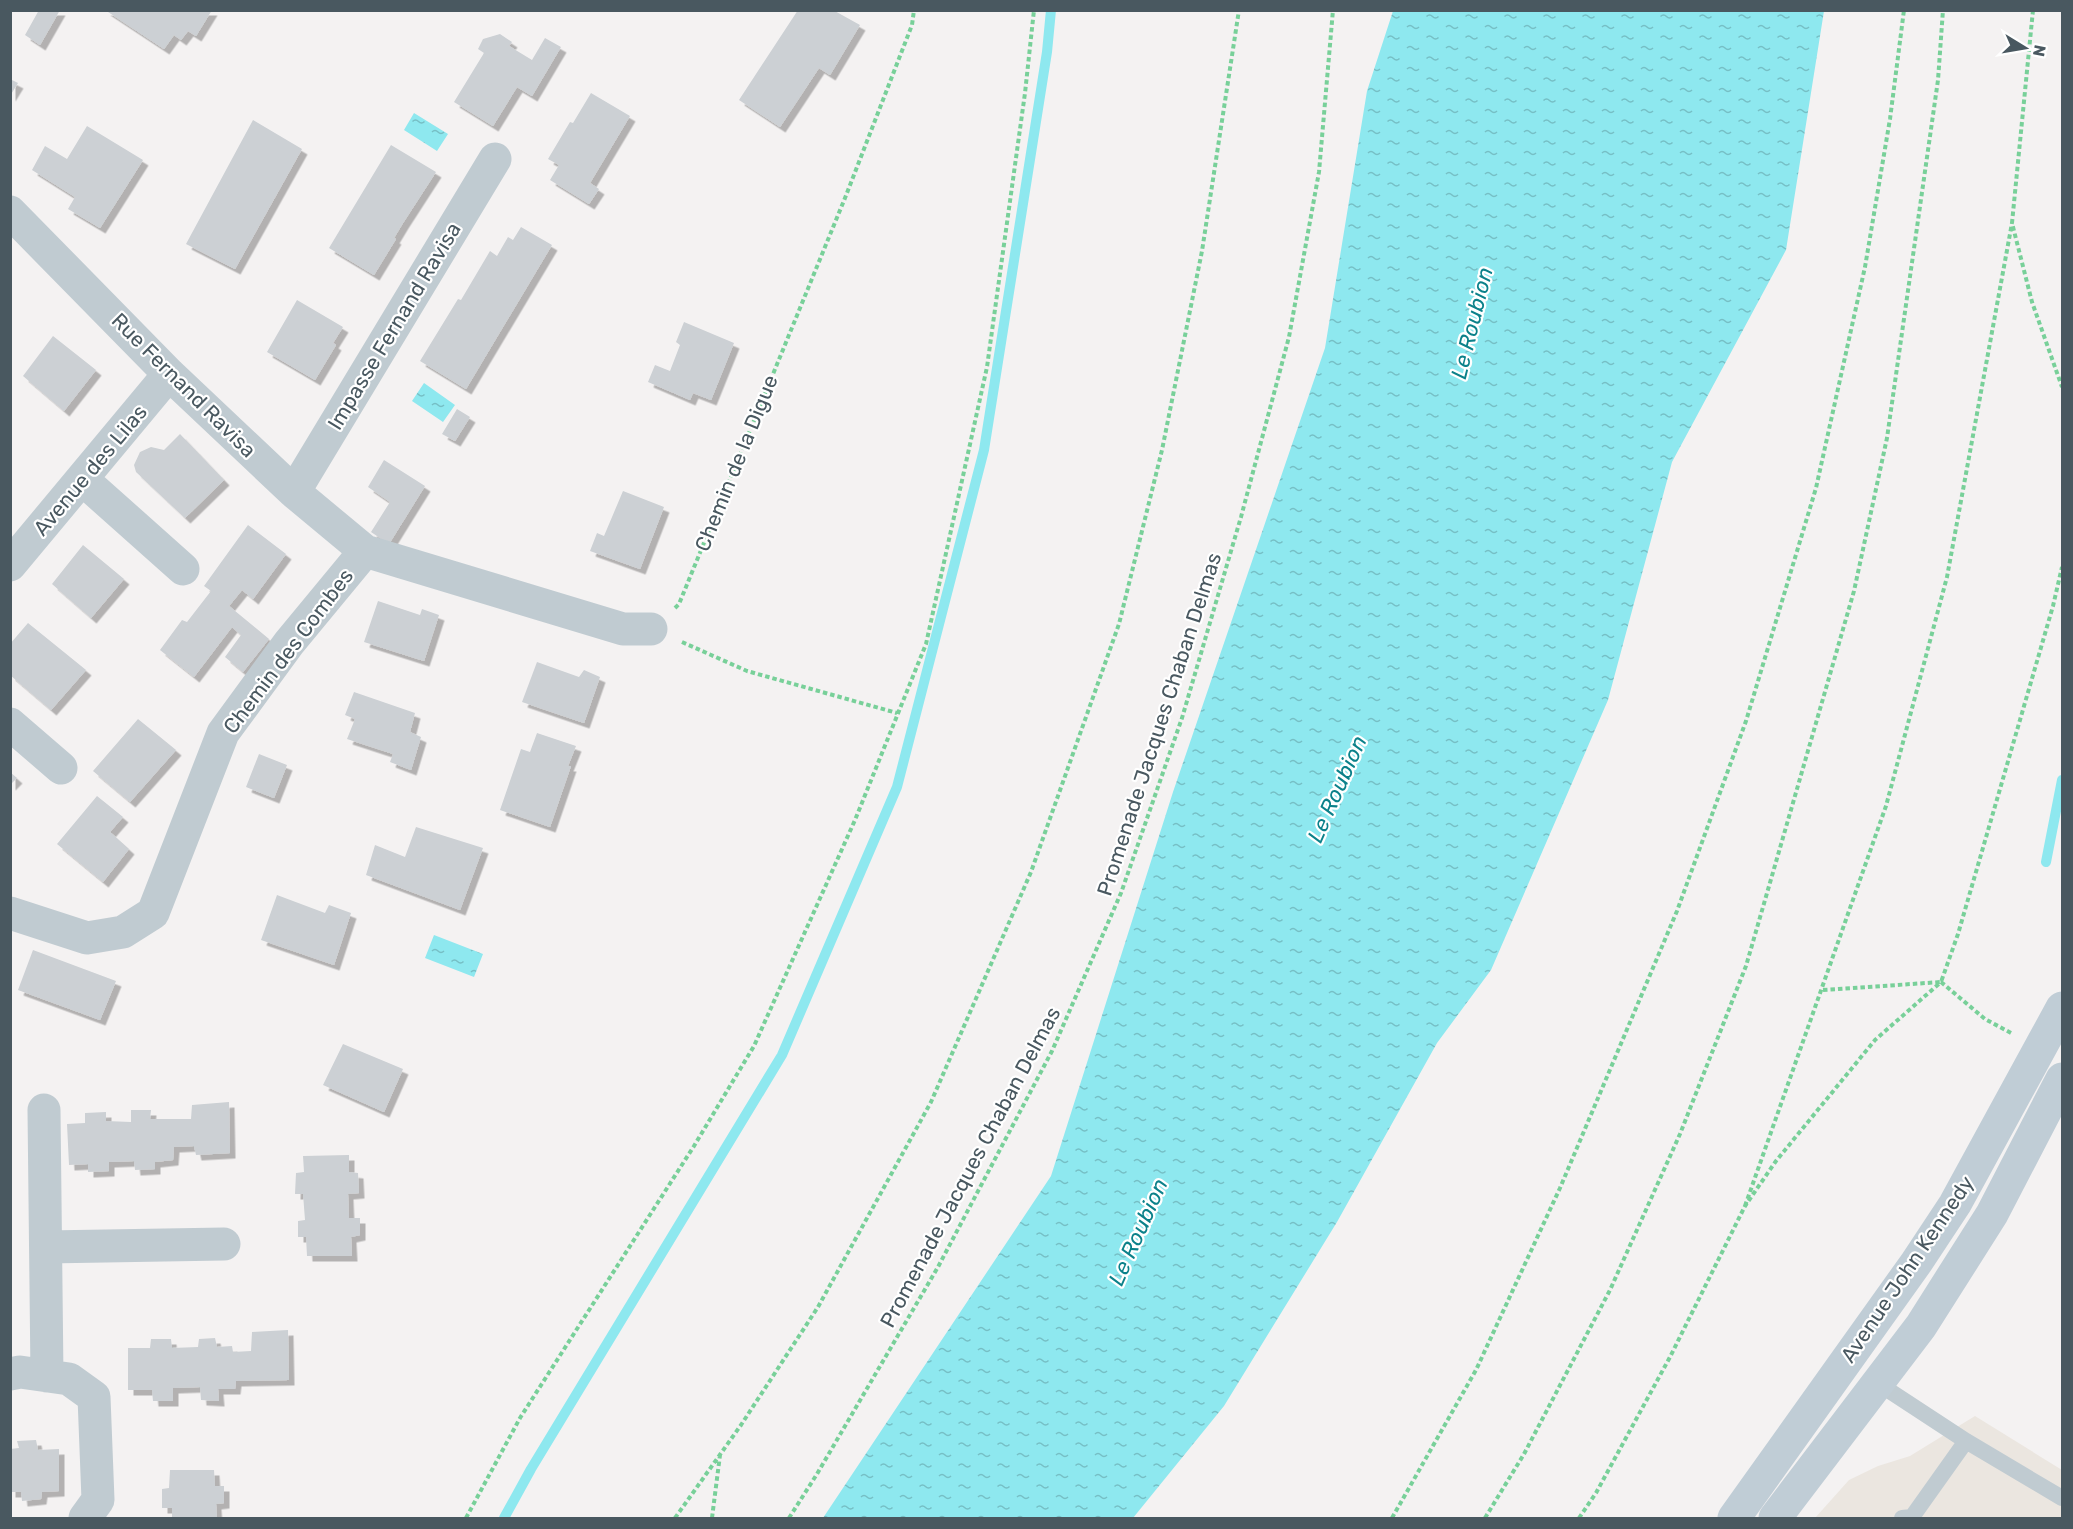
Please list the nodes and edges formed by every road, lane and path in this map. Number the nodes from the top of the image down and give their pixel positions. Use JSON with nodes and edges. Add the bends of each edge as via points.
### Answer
{"nodes":[{"id":1,"x":914,"y":10,"type":"edge"},
{"id":2,"x":1034,"y":10,"type":"edge"},
{"id":3,"x":1239,"y":10,"type":"edge"},
{"id":4,"x":1333,"y":10,"type":"edge"},
{"id":5,"x":1904,"y":10,"type":"edge"},
{"id":6,"x":1943,"y":10,"type":"edge"},
{"id":7,"x":2033,"y":10,"type":"edge"},
{"id":8,"x":495,"y":159,"type":"dead end"},
{"id":9,"x":10,"y":212,"type":"edge"},
{"id":10,"x":2012,"y":223,"type":"junction"},
{"id":11,"x":169,"y":374,"type":"junction"},
{"id":12,"x":2062,"y":387,"type":"edge"},
{"id":13,"x":82,"y":479,"type":"junction"},
{"id":14,"x":294,"y":492,"type":"junction"},
{"id":15,"x":365,"y":551,"type":"junction"},
{"id":16,"x":10,"y":565,"type":"edge"},
{"id":17,"x":2062,"y":567,"type":"edge"},
{"id":18,"x":183,"y":569,"type":"dead end"},
{"id":19,"x":651,"y":629,"type":"junction"},
{"id":20,"x":897,"y":713,"type":"junction"},
{"id":21,"x":10,"y":724,"type":"edge"},
{"id":22,"x":61,"y":768,"type":"dead end"},
{"id":23,"x":10,"y":913,"type":"edge"},
{"id":24,"x":1941,"y":982,"type":"junction"},
{"id":25,"x":1822,"y":990,"type":"junction"},
{"id":26,"x":2062,"y":1008,"type":"edge"},
{"id":27,"x":2041,"y":1049,"type":"junction"},
{"id":28,"x":2062,"y":1079,"type":"edge"},
{"id":29,"x":44,"y":1110,"type":"dead end"},
{"id":30,"x":1745,"y":1206,"type":"junction"},
{"id":31,"x":224,"y":1244,"type":"dead end"},
{"id":32,"x":46,"y":1247,"type":"junction"},
{"id":33,"x":10,"y":1374,"type":"edge"},
{"id":34,"x":47,"y":1376,"type":"junction"},
{"id":35,"x":1879,"y":1384,"type":"junction"},
{"id":36,"x":1966,"y":1441,"type":"junction"},
{"id":37,"x":720,"y":1454,"type":"junction"},
{"id":38,"x":2062,"y":1498,"type":"edge"},
{"id":39,"x":85,"y":1518,"type":"edge"},
{"id":40,"x":466,"y":1518,"type":"edge"},
{"id":41,"x":675,"y":1518,"type":"edge"},
{"id":42,"x":712,"y":1518,"type":"edge"},
{"id":43,"x":789,"y":1518,"type":"edge"},
{"id":44,"x":1392,"y":1518,"type":"edge"},
{"id":45,"x":1485,"y":1518,"type":"edge"},
{"id":46,"x":1579,"y":1518,"type":"edge"},
{"id":47,"x":1734,"y":1518,"type":"edge"},
{"id":48,"x":1775,"y":1518,"type":"edge"},
{"id":49,"x":1902,"y":1518,"type":"edge"}],
"edges":[{"from":1,"to":19,"type":"path","name":"Chemin de la Digue","via":[[912,25],[845,198],[679,604]]},
{"from":2,"to":20,"type":"path","via":[[987,367],[926,644]]},
{"from":3,"to":37,"type":"path","via":[[1202,251],[1162,450],[1119,624],[1031,872],[931,1102],[818,1307]]},
{"from":4,"to":43,"type":"path","name":"Promenade Jacques Chaban Delmas","via":[[1319,172],[1289,337],[1182,718],[1121,893],[1053,1051],[938,1267]]},
{"from":5,"to":44,"type":"path","via":[[1865,267],[1816,488],[1746,721],[1677,911],[1560,1188],[1476,1370]]},
{"from":6,"to":45,"type":"path","via":[[1938,80],[1885,449],[1854,591],[1746,966],[1680,1134],[1610,1290],[1524,1454]]},
{"from":7,"to":10,"type":"path"},
{"from":8,"to":14,"type":"street","name":"Impasse Fernand Ravisa"},
{"from":9,"to":11,"type":"street","name":"Rue Fernand Ravisa"},
{"from":10,"to":12,"type":"path","via":[[2032,302]]},
{"from":10,"to":25,"type":"path","via":[[1947,577],[1886,806]]},
{"from":11,"to":13,"type":"street","name":"Avenue des Lilas"},
{"from":11,"to":14,"type":"street","name":"Rue Fernand Ravisa"},
{"from":13,"to":16,"type":"street","name":"Avenue des Lilas"},
{"from":13,"to":18,"type":"street"},
{"from":14,"to":15,"type":"street","name":"Rue Fernand Ravisa"},
{"from":15,"to":19,"type":"street","via":[[623,629]]},
{"from":15,"to":23,"type":"street","name":"Chemin des Combes","via":[[289,643],[223,733],[153,913],[123,932],[87,938]]},
{"from":17,"to":24,"type":"path"},
{"from":19,"to":20,"type":"path","via":[[747,670]]},
{"from":20,"to":40,"type":"path","via":[[855,820],[754,1046],[520,1418]]},
{"from":21,"to":22,"type":"street"},
{"from":24,"to":25,"type":"path"},
{"from":24,"to":27,"type":"path","via":[[1985,1019]]},
{"from":24,"to":30,"type":"path","via":[[1875,1040],[1776,1161]]},
{"from":25,"to":30,"type":"path"},
{"from":26,"to":27,"type":"main road","name":"Avenue John Kennedy"},
{"from":27,"to":47,"type":"main road","name":"Avenue John Kennedy","via":[[1949,1214]]},
{"from":28,"to":35,"type":"main road","name":"Avenue John Kennedy","via":[[1992,1214]]},
{"from":29,"to":32,"type":"street"},
{"from":30,"to":46,"type":"path","via":[[1670,1358]]},
{"from":31,"to":32,"type":"street"},
{"from":32,"to":34,"type":"street"},
{"from":33,"to":34,"type":"street"},
{"from":34,"to":39,"type":"street","via":[[69,1379],[94,1397],[98,1500]]},
{"from":35,"to":36,"type":"lane"},
{"from":35,"to":48,"type":"main road","name":"Avenue John Kennedy"},
{"from":36,"to":38,"type":"lane"},
{"from":36,"to":49,"type":"lane","via":[[1912,1517]]},
{"from":37,"to":41,"type":"path"},
{"from":37,"to":42,"type":"path"}]}
